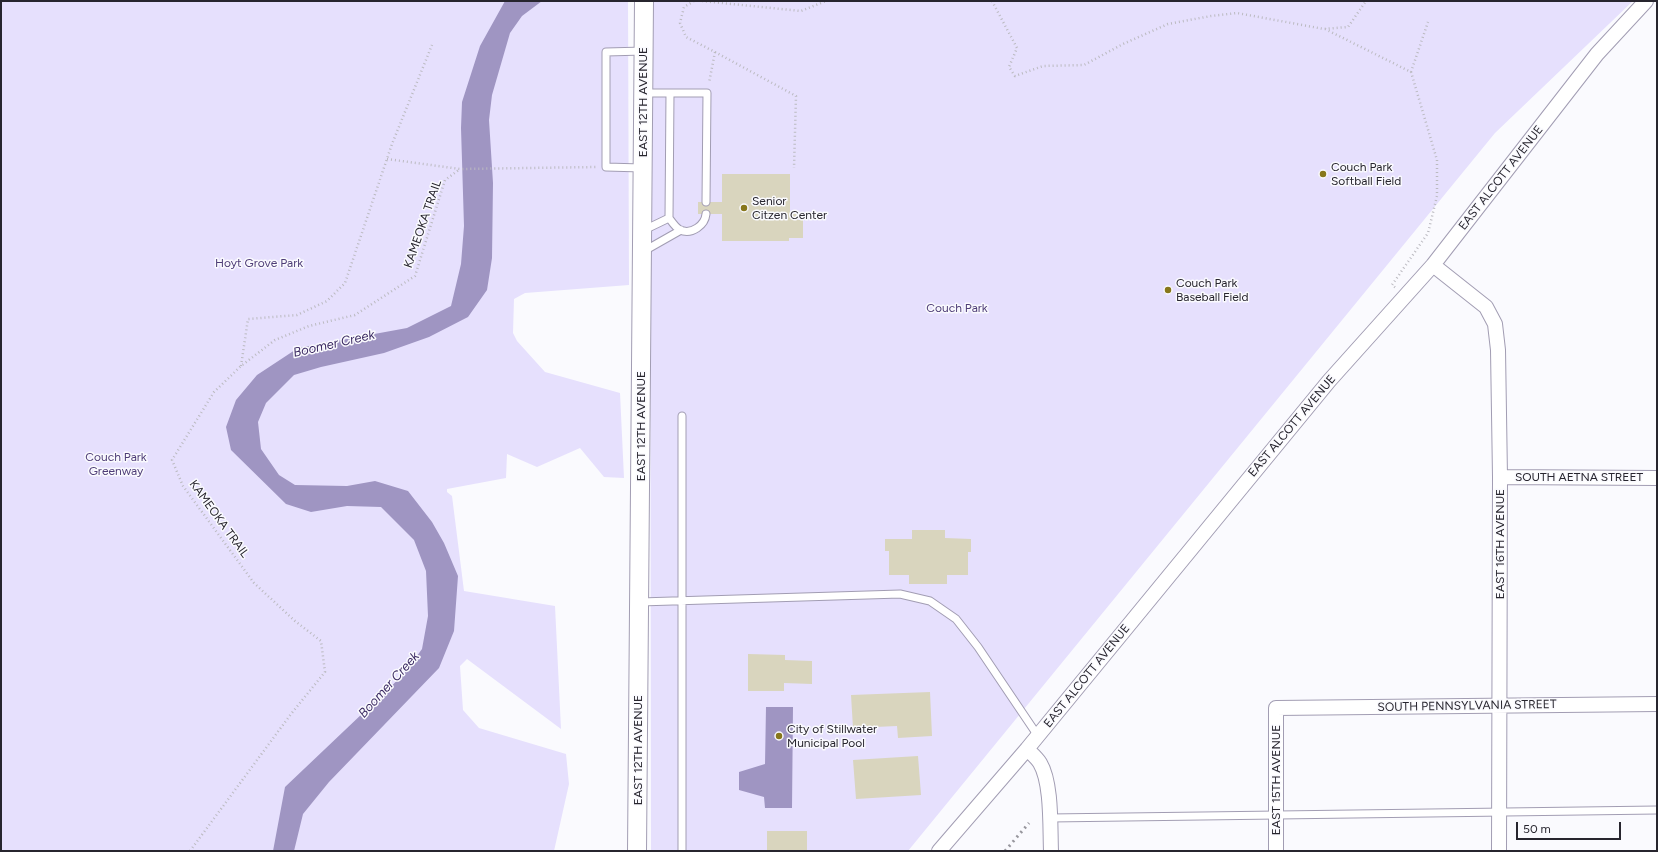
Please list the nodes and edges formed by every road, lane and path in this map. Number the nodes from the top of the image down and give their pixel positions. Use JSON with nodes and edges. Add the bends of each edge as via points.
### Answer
{"nodes":[{"id":1,"x":644,"y":1,"type":"edge"},
{"id":2,"x":694,"y":1,"type":"edge"},
{"id":3,"x":702,"y":1,"type":"edge"},
{"id":4,"x":826,"y":1,"type":"edge"},
{"id":5,"x":992,"y":1,"type":"edge"},
{"id":6,"x":1366,"y":1,"type":"edge"},
{"id":7,"x":1646,"y":1,"type":"edge"},
{"id":8,"x":1428,"y":22,"type":"dead end"},
{"id":9,"x":1324,"y":29,"type":"junction"},
{"id":10,"x":432,"y":45,"type":"dead end"},
{"id":11,"x":644,"y":51,"type":"junction"},
{"id":12,"x":715,"y":52,"type":"junction"},
{"id":13,"x":1411,"y":72,"type":"junction"},
{"id":14,"x":643,"y":93,"type":"junction"},
{"id":15,"x":670,"y":93,"type":"junction"},
{"id":16,"x":707,"y":93,"type":"junction"},
{"id":17,"x":387,"y":159,"type":"junction"},
{"id":18,"x":606,"y":167,"type":"junction"},
{"id":19,"x":643,"y":168,"type":"junction"},
{"id":20,"x":794,"y":168,"type":"dead end"},
{"id":21,"x":460,"y":169,"type":"junction"},
{"id":22,"x":706,"y":202,"type":"dead end"},
{"id":23,"x":706,"y":214,"type":"dead end"},
{"id":24,"x":669,"y":218,"type":"junction"},
{"id":25,"x":681,"y":230,"type":"junction"},
{"id":26,"x":642,"y":231,"type":"junction"},
{"id":27,"x":642,"y":253,"type":"junction"},
{"id":28,"x":1433,"y":265,"type":"junction"},
{"id":29,"x":1405,"y":296,"type":"junction"},
{"id":30,"x":241,"y":366,"type":"junction"},
{"id":31,"x":682,"y":416,"type":"dead end"},
{"id":32,"x":1500,"y":477,"type":"junction"},
{"id":33,"x":1657,"y":478,"type":"edge"},
{"id":34,"x":682,"y":600,"type":"junction"},
{"id":35,"x":639,"y":602,"type":"junction"},
{"id":36,"x":1657,"y":704,"type":"edge"},
{"id":37,"x":1500,"y":705,"type":"junction"},
{"id":38,"x":1276,"y":708,"type":"joint"},
{"id":39,"x":1038,"y":736,"type":"junction"},
{"id":40,"x":1027,"y":750,"type":"junction"},
{"id":41,"x":1657,"y":810,"type":"edge"},
{"id":42,"x":1500,"y":812,"type":"junction"},
{"id":43,"x":1276,"y":816,"type":"junction"},
{"id":44,"x":1050,"y":818,"type":"junction"},
{"id":45,"x":190,"y":851,"type":"edge"},
{"id":46,"x":637,"y":851,"type":"edge"},
{"id":47,"x":682,"y":851,"type":"edge"},
{"id":48,"x":939,"y":851,"type":"edge"},
{"id":49,"x":1051,"y":851,"type":"edge"},
{"id":50,"x":1276,"y":851,"type":"edge"},
{"id":51,"x":1499,"y":851,"type":"edge"}],
"edges":[{"from":1,"to":11,"type":"street","name":"EAST 12TH AVENUE"},
{"from":2,"to":12,"type":"path","via":[[684,7],[680,23],[686,37]]},
{"from":3,"to":4,"type":"path","via":[[801,12]]},
{"from":5,"to":9,"type":"path","via":[[1017,48],[1009,67],[1015,76],[1043,66],[1084,65],[1168,24],[1212,16],[1237,13]]},
{"from":6,"to":9,"type":"path","via":[[1348,27]]},
{"from":7,"to":28,"type":"street","name":"EAST ALCOTT AVENUE","via":[[1598,54]]},
{"from":8,"to":13,"type":"path"},
{"from":9,"to":13,"type":"path"},
{"from":10,"to":17,"type":"path"},
{"from":11,"to":14,"type":"street","name":"EAST 12TH AVENUE"},
{"from":11,"to":18,"type":"lane","via":[[606,52]]},
{"from":12,"to":16,"type":"path"},
{"from":12,"to":20,"type":"path","via":[[796,96]]},
{"from":13,"to":29,"type":"path","via":[[1437,160],[1437,196],[1428,233],[1392,285]]},
{"from":14,"to":15,"type":"lane"},
{"from":14,"to":19,"type":"street","name":"EAST 12TH AVENUE"},
{"from":15,"to":16,"type":"lane"},
{"from":15,"to":24,"type":"lane"},
{"from":16,"to":22,"type":"lane"},
{"from":17,"to":21,"type":"path"},
{"from":17,"to":30,"type":"path","via":[[345,283],[327,301],[297,315],[248,319]]},
{"from":18,"to":19,"type":"lane"},
{"from":18,"to":21,"type":"path"},
{"from":19,"to":26,"type":"street","name":"EAST 12TH AVENUE"},
{"from":21,"to":30,"type":"path","name":"KAMEOKA TRAIL","via":[[445,180],[415,276],[355,315],[309,326],[275,340]]},
{"from":23,"to":25,"type":"lane","via":[[704,222],[699,227],[689,232]]},
{"from":24,"to":25,"type":"lane"},
{"from":24,"to":26,"type":"lane"},
{"from":25,"to":27,"type":"lane"},
{"from":26,"to":27,"type":"street","name":"EAST 12TH AVENUE"},
{"from":27,"to":35,"type":"street","name":"EAST 12TH AVENUE"},
{"from":28,"to":29,"type":"street","name":"EAST ALCOTT AVENUE"},
{"from":28,"to":32,"type":"street","name":"EAST 16TH AVENUE","via":[[1486,307],[1495,324],[1498,350]]},
{"from":29,"to":39,"type":"street","name":"EAST ALCOTT AVENUE","via":[[1329,381]]},
{"from":30,"to":45,"type":"path","name":"KAMEOKA TRAIL","via":[[214,392],[172,460],[182,486],[254,582],[295,621],[321,641],[325,672]]},
{"from":31,"to":34,"type":"lane"},
{"from":32,"to":33,"type":"street","name":"SOUTH AETNA STREET"},
{"from":32,"to":37,"type":"street","name":"EAST 16TH AVENUE"},
{"from":34,"to":35,"type":"lane"},
{"from":34,"to":39,"type":"lane","via":[[900,594],[930,601],[956,619]]},
{"from":34,"to":47,"type":"lane"},
{"from":35,"to":46,"type":"street","name":"EAST 12TH AVENUE"},
{"from":36,"to":37,"type":"street","name":"SOUTH PENNSYLVANIA STREET"},
{"from":37,"to":38,"type":"street","name":"SOUTH PENNSYLVANIA STREET"},
{"from":37,"to":42,"type":"street","name":"EAST 16TH AVENUE"},
{"from":38,"to":43,"type":"street","name":"EAST 15TH AVENUE"},
{"from":39,"to":40,"type":"street","name":"EAST ALCOTT AVENUE"},
{"from":40,"to":44,"type":"street","via":[[1039,761],[1046,774]]},
{"from":40,"to":48,"type":"street","name":"EAST ALCOTT AVENUE"},
{"from":41,"to":42,"type":"lane"},
{"from":42,"to":43,"type":"lane"},
{"from":42,"to":51,"type":"street","name":"EAST 16TH AVENUE"},
{"from":43,"to":44,"type":"lane"},
{"from":43,"to":50,"type":"street","name":"EAST 15TH AVENUE"},
{"from":44,"to":49,"type":"street"}]}
